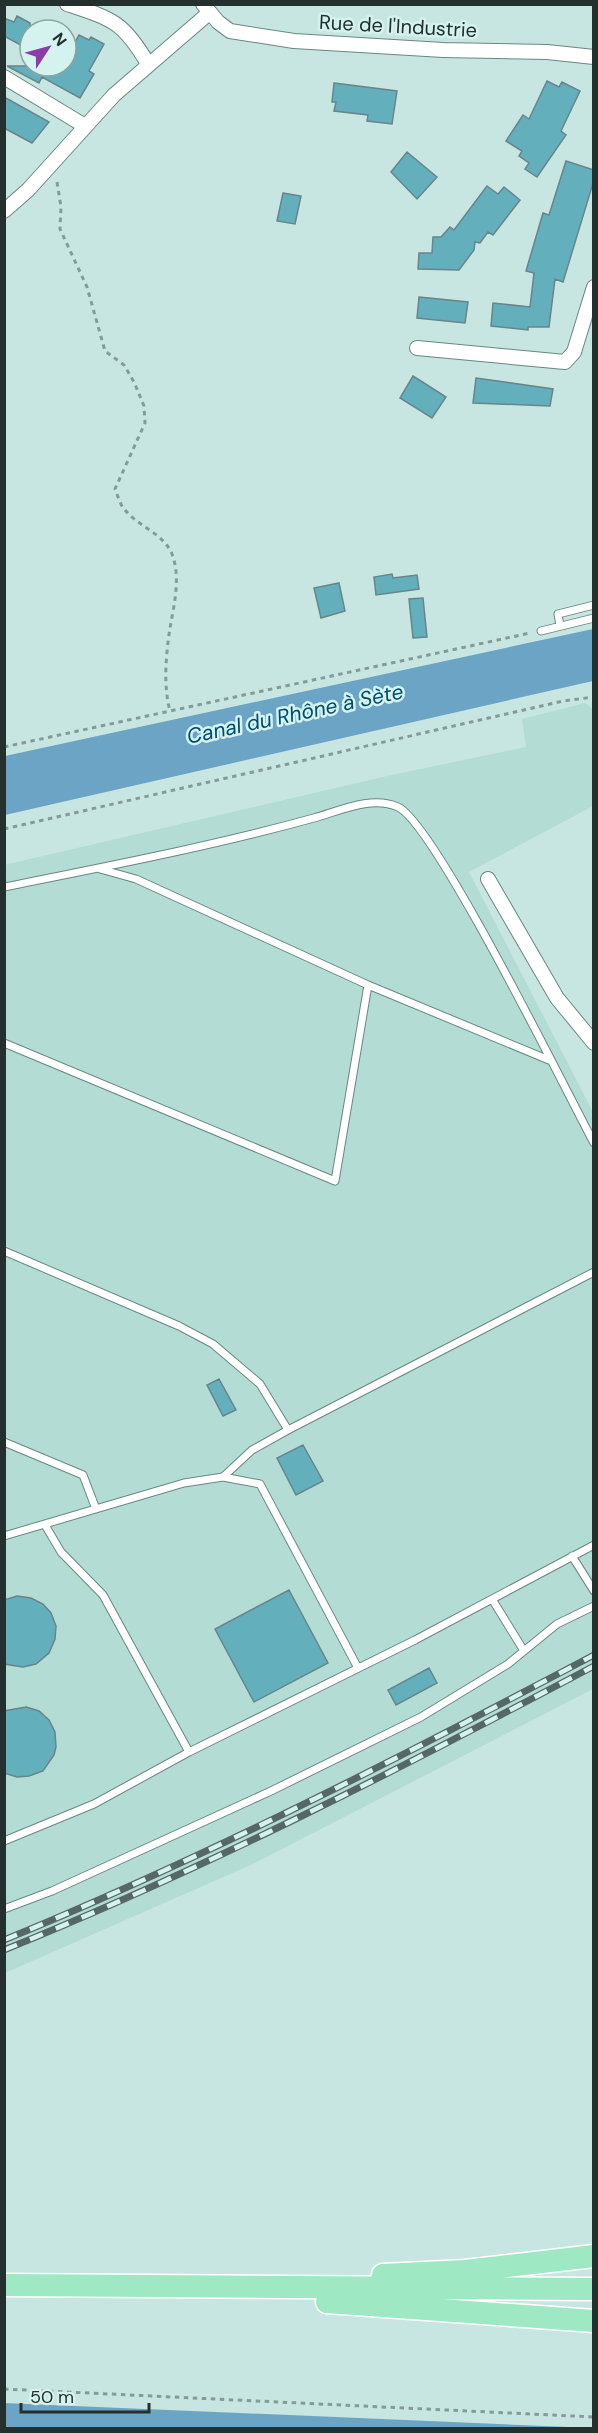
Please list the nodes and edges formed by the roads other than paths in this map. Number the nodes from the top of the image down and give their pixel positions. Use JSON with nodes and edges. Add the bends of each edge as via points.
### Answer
{"nodes":[{"id":1,"x":67,"y":4,"type":"edge"},
{"id":2,"x":206,"y":9,"type":"edge"},
{"id":3,"x":594,"y":57,"type":"edge"},
{"id":4,"x":148,"y":64,"type":"junction"},
{"id":5,"x":4,"y":77,"type":"edge"},
{"id":6,"x":85,"y":126,"type":"junction"},
{"id":7,"x":4,"y":211,"type":"edge"},
{"id":8,"x":594,"y":287,"type":"edge"},
{"id":9,"x":591,"y":304,"type":"edge"},
{"id":10,"x":417,"y":348,"type":"dead end"},
{"id":11,"x":594,"y":605,"type":"edge"},
{"id":12,"x":594,"y":618,"type":"edge"},
{"id":13,"x":560,"y":626,"type":"junction"},
{"id":14,"x":542,"y":631,"type":"road end"},
{"id":15,"x":98,"y":868,"type":"junction"},
{"id":16,"x":488,"y":879,"type":"dead end"},
{"id":17,"x":4,"y":887,"type":"edge"},
{"id":18,"x":368,"y":985,"type":"junction"},
{"id":19,"x":594,"y":1042,"type":"edge"},
{"id":20,"x":4,"y":1043,"type":"edge"},
{"id":21,"x":549,"y":1060,"type":"junction"},
{"id":22,"x":594,"y":1143,"type":"edge"},
{"id":23,"x":4,"y":1251,"type":"edge"},
{"id":24,"x":594,"y":1272,"type":"edge"},
{"id":25,"x":288,"y":1430,"type":"junction"},
{"id":26,"x":4,"y":1442,"type":"edge"},
{"id":27,"x":223,"y":1477,"type":"junction"},
{"id":28,"x":96,"y":1509,"type":"junction"},
{"id":29,"x":45,"y":1525,"type":"junction"},
{"id":30,"x":4,"y":1536,"type":"edge"},
{"id":31,"x":594,"y":1545,"type":"edge"},
{"id":32,"x":572,"y":1556,"type":"junction"},
{"id":33,"x":594,"y":1592,"type":"edge"},
{"id":34,"x":492,"y":1599,"type":"junction"},
{"id":35,"x":594,"y":1606,"type":"edge"},
{"id":36,"x":524,"y":1651,"type":"junction"},
{"id":37,"x":358,"y":1668,"type":"junction"},
{"id":38,"x":189,"y":1752,"type":"junction"},
{"id":39,"x":4,"y":1841,"type":"edge"},
{"id":40,"x":4,"y":1909,"type":"edge"},
{"id":41,"x":594,"y":2256,"type":"edge"},
{"id":42,"x":4,"y":2286,"type":"edge"},
{"id":43,"x":299,"y":2288,"type":"junction"},
{"id":44,"x":349,"y":2289,"type":"junction"},
{"id":45,"x":594,"y":2289,"type":"edge"},
{"id":46,"x":594,"y":2321,"type":"edge"}],
"edges":[{"from":1,"to":4,"type":"street","via":[[111,19],[122,27]]},
{"from":2,"to":3,"type":"street","name":"Rue de l'Industrie","via":[[230,31],[294,41]]},
{"from":2,"to":4,"type":"street"},
{"from":4,"to":6,"type":"street"},
{"from":5,"to":6,"type":"street"},
{"from":6,"to":7,"type":"street"},
{"from":8,"to":9,"type":"street"},
{"from":9,"to":10,"type":"street","via":[[574,352],[565,362]]},
{"from":11,"to":13,"type":"lane","via":[[558,614]]},
{"from":12,"to":13,"type":"lane"},
{"from":13,"to":14,"type":"lane"},
{"from":15,"to":17,"type":"lane"},
{"from":15,"to":18,"type":"lane","via":[[136,879]]},
{"from":15,"to":21,"type":"lane","via":[[237,839],[373,802],[398,807],[413,820],[461,894]]},
{"from":16,"to":19,"type":"street","via":[[557,998]]},
{"from":18,"to":20,"type":"lane","via":[[335,1181]]},
{"from":18,"to":21,"type":"lane"},
{"from":21,"to":22,"type":"lane"},
{"from":23,"to":25,"type":"lane","via":[[213,1344],[260,1384]]},
{"from":24,"to":25,"type":"lane"},
{"from":25,"to":27,"type":"lane","via":[[252,1450]]},
{"from":26,"to":28,"type":"lane","via":[[83,1475]]},
{"from":27,"to":28,"type":"lane","via":[[184,1483]]},
{"from":27,"to":37,"type":"lane","via":[[260,1484]]},
{"from":28,"to":29,"type":"lane"},
{"from":29,"to":30,"type":"lane"},
{"from":29,"to":38,"type":"lane","via":[[61,1552],[103,1595]]},
{"from":31,"to":32,"type":"lane"},
{"from":32,"to":33,"type":"lane"},
{"from":32,"to":34,"type":"lane"},
{"from":34,"to":36,"type":"lane"},
{"from":34,"to":37,"type":"lane"},
{"from":35,"to":36,"type":"lane","via":[[557,1624]]},
{"from":36,"to":40,"type":"lane","via":[[421,1717],[292,1781],[52,1891]]},
{"from":37,"to":38,"type":"lane"},
{"from":38,"to":39,"type":"lane","via":[[94,1804]]},
{"from":41,"to":44,"type":"main road","via":[[465,2271],[362,2276]]},
{"from":42,"to":43,"type":"main road"},
{"from":43,"to":44,"type":"main road"},
{"from":43,"to":46,"type":"main road","via":[[320,2302]]},
{"from":44,"to":45,"type":"main road"}]}
